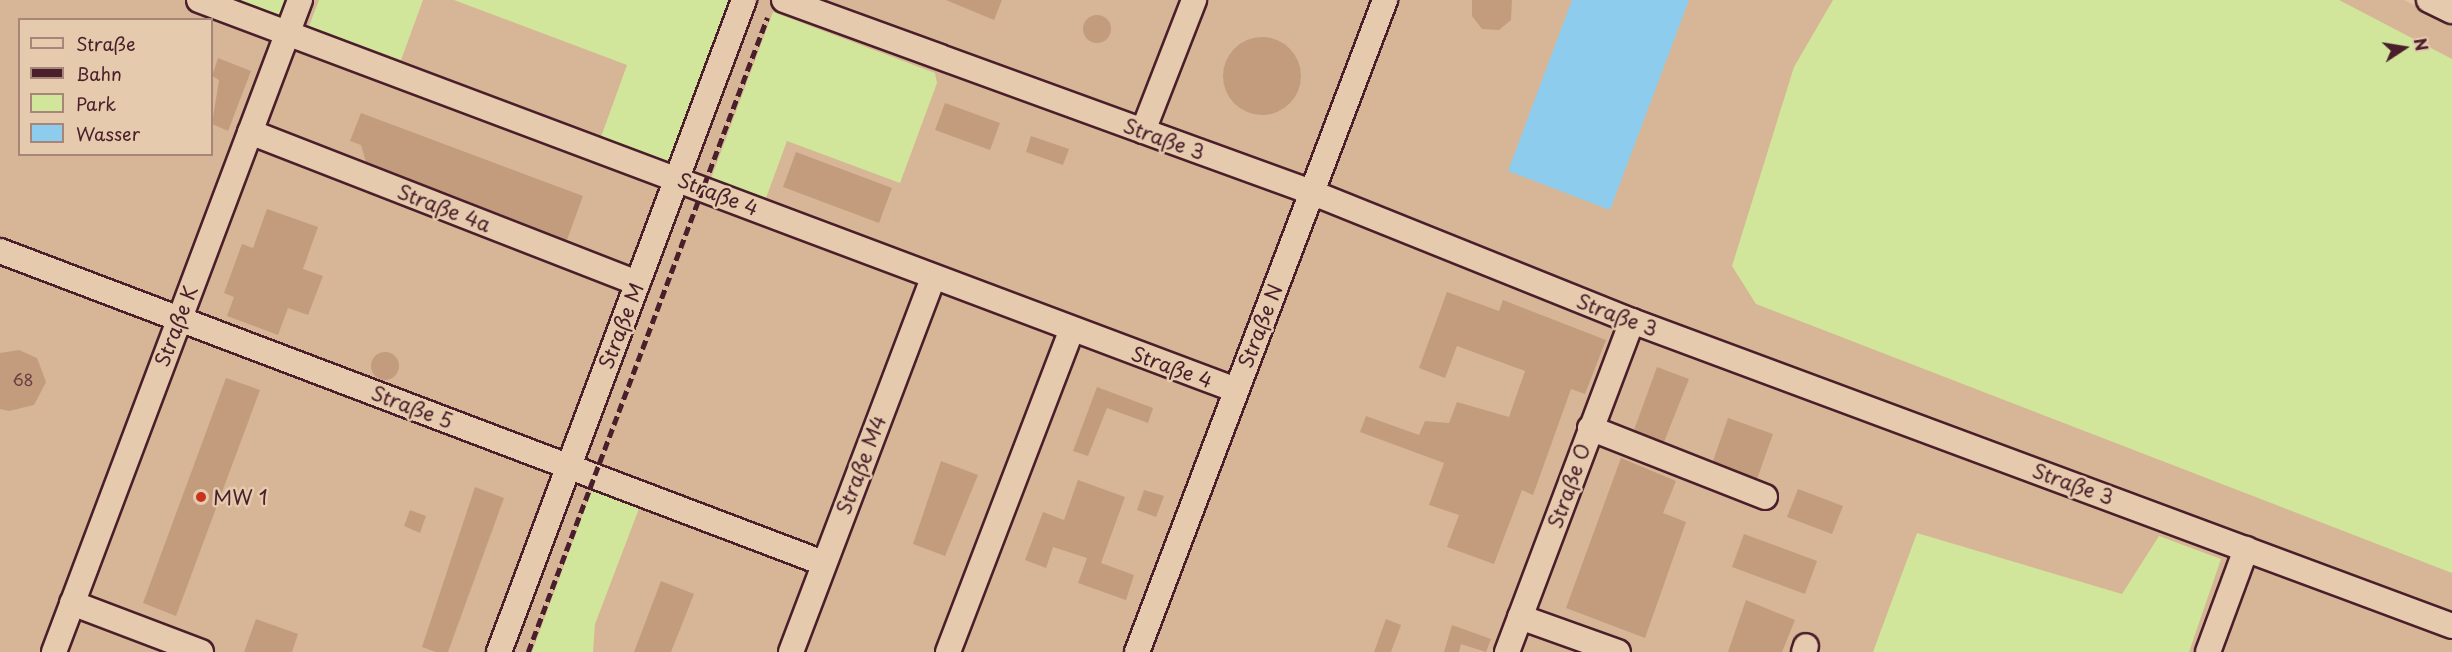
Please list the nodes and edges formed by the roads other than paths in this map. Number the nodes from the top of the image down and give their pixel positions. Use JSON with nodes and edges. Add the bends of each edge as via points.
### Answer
{"nodes":[{"id":1,"x":199,"y":0,"type":"edge"},
{"id":2,"x":300,"y":0,"type":"edge"},
{"id":3,"x":744,"y":0,"type":"edge"},
{"id":4,"x":784,"y":0,"type":"edge"},
{"id":5,"x":1194,"y":0,"type":"edge"},
{"id":6,"x":1384,"y":0,"type":"edge"},
{"id":7,"x":2429,"y":0,"type":"edge"},
{"id":8,"x":2452,"y":11,"type":"edge"},
{"id":9,"x":287,"y":33,"type":"junction"},
{"id":10,"x":1143,"y":131,"type":"junction"},
{"id":11,"x":250,"y":132,"type":"junction"},
{"id":12,"x":677,"y":179,"type":"junction"},
{"id":13,"x":1311,"y":192,"type":"junction"},
{"id":14,"x":0,"y":251,"type":"edge"},
{"id":15,"x":933,"y":279,"type":"junction"},
{"id":16,"x":638,"y":283,"type":"junction"},
{"id":17,"x":179,"y":319,"type":"junction"},
{"id":18,"x":1632,"y":321,"type":"junction"},
{"id":19,"x":1071,"y":331,"type":"junction"},
{"id":20,"x":1236,"y":390,"type":"junction"},
{"id":21,"x":1590,"y":428,"type":"junction"},
{"id":22,"x":569,"y":467,"type":"junction"},
{"id":23,"x":1765,"y":497,"type":"dead end"},
{"id":24,"x":2246,"y":549,"type":"junction"},
{"id":25,"x":823,"y":562,"type":"junction"},
{"id":26,"x":72,"y":603,"type":"junction"},
{"id":27,"x":1520,"y":616,"type":"junction"},
{"id":28,"x":2452,"y":626,"type":"edge"},
{"id":29,"x":54,"y":652,"type":"edge"},
{"id":30,"x":201,"y":652,"type":"edge"},
{"id":31,"x":499,"y":652,"type":"edge"},
{"id":32,"x":791,"y":652,"type":"edge"},
{"id":33,"x":948,"y":652,"type":"edge"},
{"id":34,"x":1137,"y":652,"type":"edge"},
{"id":35,"x":1507,"y":652,"type":"edge"},
{"id":36,"x":1618,"y":652,"type":"edge"},
{"id":37,"x":2208,"y":652,"type":"edge"}],
"edges":[{"from":1,"to":9,"type":"street","name":"Straße 4"},
{"from":2,"to":9,"type":"street","name":"Straße K"},
{"from":3,"to":12,"type":"street","name":"Straße M"},
{"from":4,"to":10,"type":"street","name":"Straße 3"},
{"from":5,"to":10,"type":"street"},
{"from":6,"to":13,"type":"street","name":"Straße N"},
{"from":7,"to":8,"type":"street"},
{"from":9,"to":11,"type":"street","name":"Straße K"},
{"from":9,"to":12,"type":"street","name":"Straße 4"},
{"from":10,"to":13,"type":"street","name":"Straße 3"},
{"from":11,"to":16,"type":"street","name":"Straße 4a"},
{"from":11,"to":17,"type":"street","name":"Straße K"},
{"from":12,"to":15,"type":"street","name":"Straße 4"},
{"from":12,"to":16,"type":"street","name":"Straße M"},
{"from":13,"to":18,"type":"street","name":"Straße 3"},
{"from":13,"to":20,"type":"street","name":"Straße N"},
{"from":14,"to":17,"type":"street","name":"Straße 5"},
{"from":15,"to":19,"type":"street","name":"Straße 4"},
{"from":15,"to":25,"type":"street","name":"Straße M4"},
{"from":16,"to":22,"type":"street","name":"Straße M"},
{"from":17,"to":22,"type":"street","name":"Straße 5"},
{"from":17,"to":26,"type":"street","name":"Straße K"},
{"from":18,"to":21,"type":"street","name":"Straße O"},
{"from":18,"to":24,"type":"street","name":"Straße 3"},
{"from":19,"to":20,"type":"street","name":"Straße 4"},
{"from":19,"to":33,"type":"street"},
{"from":20,"to":34,"type":"street","name":"Straße N"},
{"from":21,"to":23,"type":"street"},
{"from":21,"to":27,"type":"street","name":"Straße O"},
{"from":22,"to":25,"type":"street","name":"Straße 5"},
{"from":22,"to":31,"type":"street","name":"Straße M"},
{"from":24,"to":28,"type":"street","name":"Straße 3"},
{"from":24,"to":37,"type":"street"},
{"from":25,"to":32,"type":"street","name":"Straße M4"},
{"from":26,"to":29,"type":"street","name":"Straße K"},
{"from":26,"to":30,"type":"street"},
{"from":27,"to":35,"type":"street","name":"Straße O"},
{"from":27,"to":36,"type":"street"}]}
